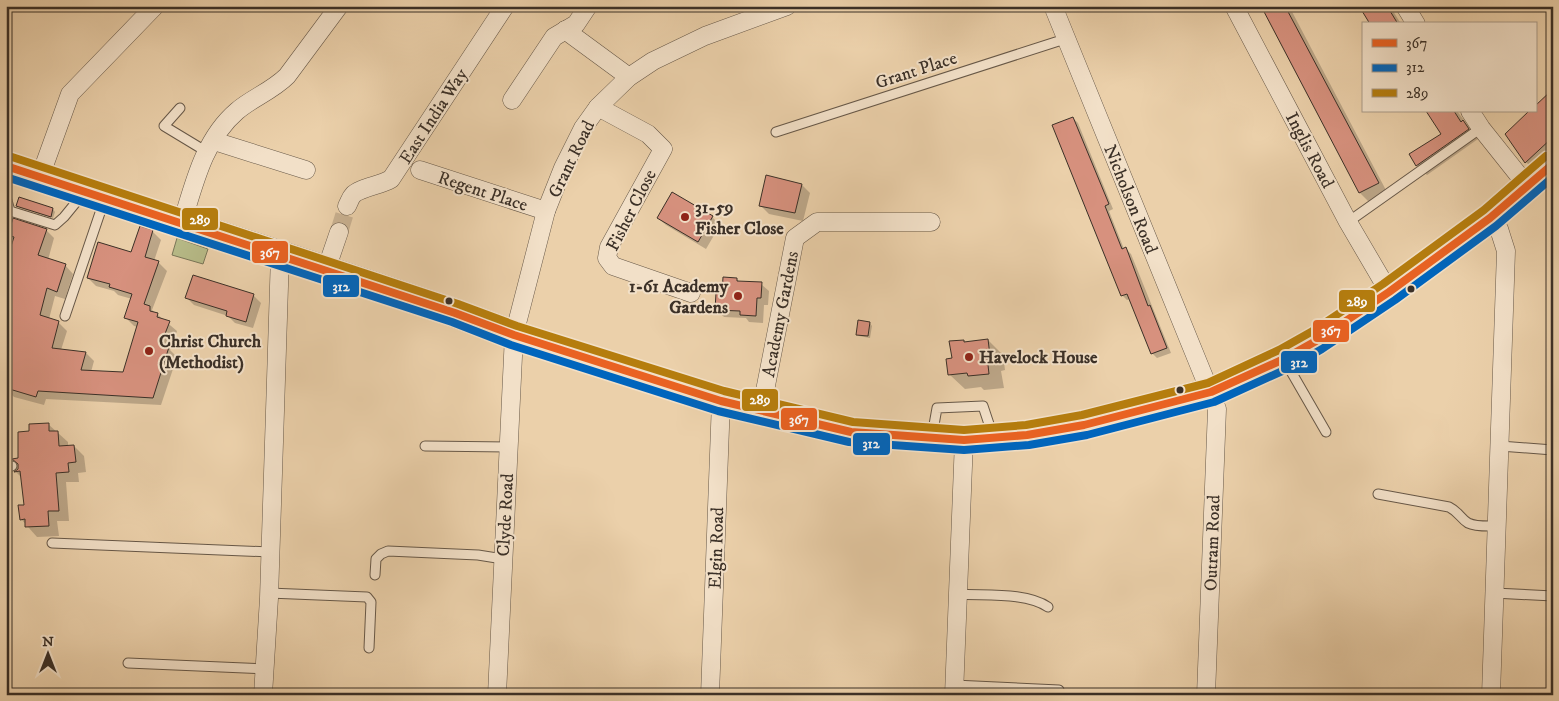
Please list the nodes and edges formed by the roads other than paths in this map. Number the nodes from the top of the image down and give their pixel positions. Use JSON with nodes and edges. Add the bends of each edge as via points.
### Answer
{"nodes":[{"id":1,"x":156,"y":6,"type":"edge"},
{"id":2,"x":339,"y":6,"type":"edge"},
{"id":3,"x":505,"y":6,"type":"edge"},
{"id":4,"x":588,"y":6,"type":"edge"},
{"id":5,"x":787,"y":6,"type":"edge"},
{"id":6,"x":1053,"y":6,"type":"edge"},
{"id":7,"x":1234,"y":6,"type":"edge"},
{"id":8,"x":1405,"y":6,"type":"edge"},
{"id":9,"x":1415,"y":22,"type":"edge"},
{"id":10,"x":565,"y":30,"type":"junction"},
{"id":11,"x":1065,"y":39,"type":"junction"},
{"id":12,"x":629,"y":77,"type":"junction"},
{"id":13,"x":512,"y":100,"type":"dead end"},
{"id":14,"x":180,"y":108,"type":"dead end"},
{"id":15,"x":598,"y":108,"type":"junction"},
{"id":16,"x":1471,"y":112,"type":"edge"},
{"id":17,"x":1481,"y":128,"type":"junction"},
{"id":18,"x":776,"y":132,"type":"dead end"},
{"id":19,"x":210,"y":146,"type":"junction"},
{"id":20,"x":1553,"y":164,"type":"edge"},
{"id":21,"x":6,"y":166,"type":"edge"},
{"id":22,"x":306,"y":170,"type":"dead end"},
{"id":23,"x":420,"y":170,"type":"dead end"},
{"id":24,"x":40,"y":177,"type":"junction"},
{"id":25,"x":1528,"y":187,"type":"junction"},
{"id":26,"x":95,"y":195,"type":"junction"},
{"id":27,"x":6,"y":196,"type":"edge"},
{"id":28,"x":347,"y":206,"type":"tunnel mouth"},
{"id":29,"x":546,"y":211,"type":"junction"},
{"id":30,"x":1490,"y":218,"type":"junction"},
{"id":31,"x":931,"y":222,"type":"dead end"},
{"id":32,"x":1348,"y":222,"type":"junction"},
{"id":33,"x":182,"y":223,"type":"junction"},
{"id":34,"x":339,"y":232,"type":"tunnel mouth"},
{"id":35,"x":280,"y":255,"type":"junction"},
{"id":36,"x":326,"y":270,"type":"junction"},
{"id":37,"x":1389,"y":292,"type":"junction"},
{"id":38,"x":691,"y":293,"type":"dead end"},
{"id":39,"x":65,"y":316,"type":"dead end"},
{"id":40,"x":514,"y":335,"type":"junction"},
{"id":41,"x":1284,"y":359,"type":"junction"},
{"id":42,"x":1211,"y":392,"type":"junction"},
{"id":43,"x":721,"y":401,"type":"junction"},
{"id":44,"x":761,"y":411,"type":"junction"},
{"id":45,"x":1326,"y":432,"type":"dead end"},
{"id":46,"x":932,"y":438,"type":"junction"},
{"id":47,"x":994,"y":438,"type":"junction"},
{"id":48,"x":964,"y":440,"type":"junction"},
{"id":49,"x":424,"y":446,"type":"dead end"},
{"id":50,"x":1500,"y":446,"type":"junction"},
{"id":51,"x":508,"y":447,"type":"junction"},
{"id":52,"x":1553,"y":450,"type":"edge"},
{"id":53,"x":1378,"y":494,"type":"dead end"},
{"id":54,"x":1497,"y":526,"type":"junction"},
{"id":55,"x":52,"y":543,"type":"dead end"},
{"id":56,"x":270,"y":552,"type":"junction"},
{"id":57,"x":503,"y":559,"type":"junction"},
{"id":58,"x":375,"y":575,"type":"dead end"},
{"id":59,"x":269,"y":593,"type":"junction"},
{"id":60,"x":1494,"y":593,"type":"junction"},
{"id":61,"x":958,"y":594,"type":"junction"},
{"id":62,"x":1553,"y":596,"type":"edge"},
{"id":63,"x":1048,"y":607,"type":"dead end"},
{"id":64,"x":369,"y":648,"type":"dead end"},
{"id":65,"x":128,"y":663,"type":"dead end"},
{"id":66,"x":265,"y":669,"type":"junction"},
{"id":67,"x":954,"y":690,"type":"edge"},
{"id":68,"x":1059,"y":690,"type":"dead end"},
{"id":69,"x":263,"y":695,"type":"edge"},
{"id":70,"x":497,"y":695,"type":"edge"},
{"id":71,"x":710,"y":695,"type":"edge"},
{"id":72,"x":1206,"y":695,"type":"edge"},
{"id":73,"x":1491,"y":695,"type":"edge"}],
"edges":[{"from":1,"to":24,"type":"street","via":[[70,94]]},
{"from":2,"to":19,"type":"street","via":[[287,76],[277,86],[246,103],[226,121]]},
{"from":3,"to":28,"type":"street","name":"East India Way","via":[[391,179],[357,192]]},
{"from":4,"to":10,"type":"street","via":[[576,24]]},
{"from":5,"to":12,"type":"street","name":"Grant Road","via":[[706,36],[653,61]]},
{"from":6,"to":11,"type":"street","name":"Nicholson Road"},
{"from":7,"to":32,"type":"street","name":"Inglis Road"},
{"from":8,"to":9,"type":"street"},
{"from":10,"to":12,"type":"street"},
{"from":10,"to":13,"type":"street","via":[[554,37]]},
{"from":11,"to":18,"type":"lane","name":"Grant Place"},
{"from":11,"to":42,"type":"street","name":"Nicholson Road"},
{"from":12,"to":15,"type":"street","name":"Grant Road"},
{"from":14,"to":19,"type":"lane","via":[[164,126]]},
{"from":15,"to":29,"type":"street","name":"Grant Road","via":[[583,128]]},
{"from":15,"to":38,"type":"street","name":"Fisher Close","via":[[648,134],[663,149],[609,248],[607,258],[613,266]]},
{"from":16,"to":17,"type":"street"},
{"from":17,"to":25,"type":"street"},
{"from":17,"to":32,"type":"lane"},
{"from":19,"to":22,"type":"street"},
{"from":19,"to":33,"type":"street","via":[[203,157]]},
{"from":20,"to":25,"type":"main road"},
{"from":21,"to":24,"type":"main road"},
{"from":23,"to":29,"type":"street","name":"Regent Place"},
{"from":24,"to":26,"type":"main road"},
{"from":25,"to":30,"type":"main road"},
{"from":26,"to":27,"type":"lane","via":[[55,225],[10,211]]},
{"from":26,"to":33,"type":"main road"},
{"from":26,"to":39,"type":"lane"},
{"from":29,"to":40,"type":"street","name":"Grant Road"},
{"from":30,"to":37,"type":"main road"},
{"from":30,"to":50,"type":"street","via":[[1499,229],[1506,251]]},
{"from":31,"to":44,"type":"street","name":"Academy Gardens","via":[[817,222],[795,238]]},
{"from":32,"to":37,"type":"street","name":"Inglis Road"},
{"from":33,"to":35,"type":"main road"},
{"from":34,"to":36,"type":"street"},
{"from":35,"to":36,"type":"main road"},
{"from":35,"to":56,"type":"street"},
{"from":36,"to":40,"type":"main road"},
{"from":37,"to":41,"type":"main road"},
{"from":40,"to":43,"type":"main road"},
{"from":40,"to":51,"type":"street","name":"Clyde Road"},
{"from":41,"to":42,"type":"main road"},
{"from":41,"to":45,"type":"lane"},
{"from":42,"to":47,"type":"main road","via":[[1084,425]]},
{"from":42,"to":72,"type":"street","name":"Outram Road","via":[[1216,409]]},
{"from":43,"to":44,"type":"main road"},
{"from":43,"to":71,"type":"street","name":"Elgin Road"},
{"from":44,"to":46,"type":"main road","via":[[851,432]]},
{"from":46,"to":47,"type":"lane","via":[[937,408],[983,406]]},
{"from":46,"to":48,"type":"main road"},
{"from":47,"to":48,"type":"main road"},
{"from":48,"to":61,"type":"street"},
{"from":49,"to":51,"type":"lane"},
{"from":50,"to":52,"type":"lane"},
{"from":50,"to":54,"type":"street"},
{"from":51,"to":57,"type":"street","name":"Clyde Road"},
{"from":53,"to":54,"type":"lane","via":[[1449,507],[1473,525]]},
{"from":54,"to":60,"type":"street"},
{"from":55,"to":56,"type":"lane"},
{"from":56,"to":59,"type":"street"},
{"from":57,"to":58,"type":"lane","via":[[478,554],[388,552],[376,559]]},
{"from":57,"to":70,"type":"street","name":"Clyde Road"},
{"from":59,"to":64,"type":"lane","via":[[367,597],[371,602]]},
{"from":59,"to":66,"type":"street"},
{"from":60,"to":62,"type":"lane"},
{"from":60,"to":73,"type":"street"},
{"from":61,"to":63,"type":"lane","via":[[1023,597]]},
{"from":61,"to":67,"type":"street"},
{"from":65,"to":66,"type":"lane"},
{"from":66,"to":69,"type":"street"},
{"from":67,"to":68,"type":"lane"}]}
